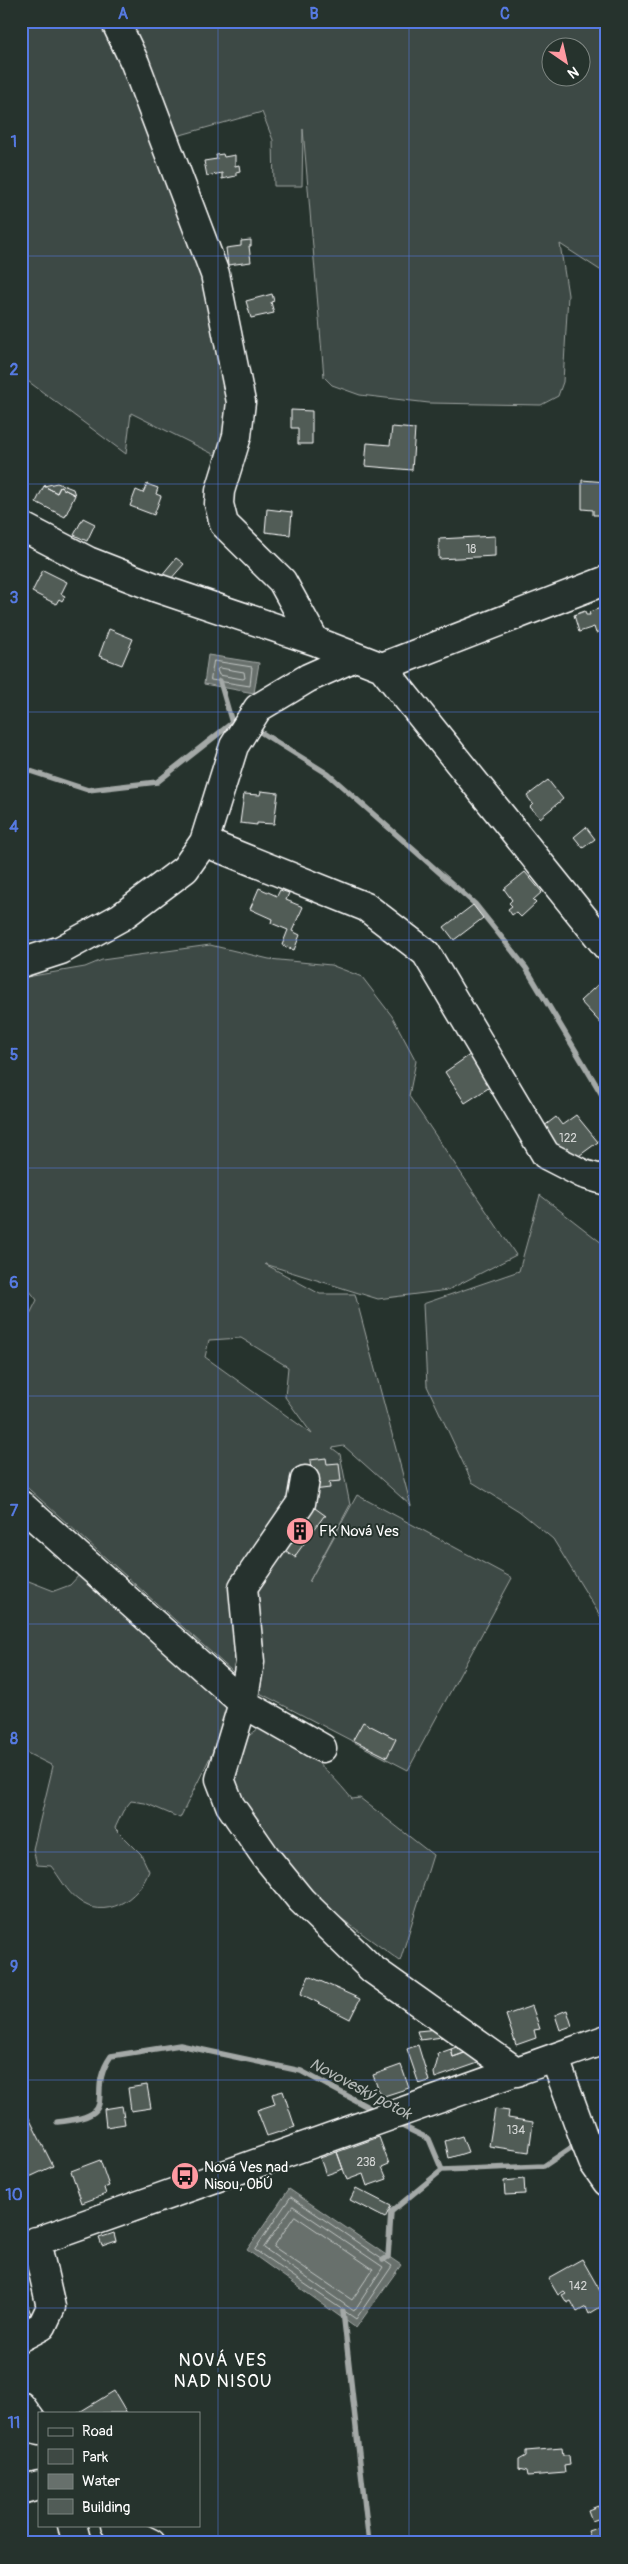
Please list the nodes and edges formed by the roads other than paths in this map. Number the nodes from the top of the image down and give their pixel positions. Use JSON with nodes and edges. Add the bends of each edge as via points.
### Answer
{"nodes":[{"id":1,"x":115,"y":21,"type":"edge"},
{"id":2,"x":21,"y":526,"type":"edge"},
{"id":3,"x":607,"y":580,"type":"edge"},
{"id":4,"x":315,"y":642,"type":"junction"},
{"id":5,"x":355,"y":657,"type":"junction"},
{"id":6,"x":382,"y":667,"type":"junction"},
{"id":7,"x":204,"y":842,"type":"junction"},
{"id":8,"x":607,"y":947,"type":"edge"},
{"id":9,"x":21,"y":963,"type":"edge"},
{"id":10,"x":607,"y":1181,"type":"edge"},
{"id":11,"x":305,"y":1480,"type":"dead end"},
{"id":12,"x":21,"y":1505,"type":"edge"},
{"id":13,"x":242,"y":1703,"type":"junction"},
{"id":14,"x":322,"y":1748,"type":"dead end"},
{"id":15,"x":607,"y":2039,"type":"edge"},
{"id":16,"x":555,"y":2059,"type":"junction"},
{"id":17,"x":517,"y":2072,"type":"junction"},
{"id":18,"x":597,"y":2150,"type":"edge"},
{"id":19,"x":607,"y":2182,"type":"edge"},
{"id":20,"x":29,"y":2244,"type":"edge"},
{"id":21,"x":21,"y":2337,"type":"edge"},
{"id":22,"x":21,"y":2406,"type":"edge"},
{"id":23,"x":38,"y":2431,"type":"edge"},
{"id":24,"x":38,"y":2485,"type":"edge"},
{"id":25,"x":21,"y":2490,"type":"edge"},
{"id":26,"x":72,"y":2526,"type":"edge"},
{"id":27,"x":117,"y":2526,"type":"edge"},
{"id":28,"x":77,"y":2543,"type":"edge"},
{"id":29,"x":151,"y":2543,"type":"edge"}],
"edges":[{"from":1,"to":4,"type":"street","via":[[135,63],[216,283],[242,402],[220,491],[219,504],[224,524],[282,581]]},
{"from":2,"to":4,"type":"street","via":[[88,560],[157,588]]},
{"from":3,"to":6,"type":"street"},
{"from":4,"to":5,"type":"street"},
{"from":5,"to":6,"type":"street"},
{"from":5,"to":7,"type":"street","via":[[308,678],[258,708],[234,746]]},
{"from":6,"to":8,"type":"street"},
{"from":7,"to":9,"type":"street","via":[[185,869],[121,917],[61,950]]},
{"from":7,"to":10,"type":"street","via":[[366,907],[426,953],[546,1155],[583,1174]]},
{"from":11,"to":13,"type":"street","via":[[301,1503],[244,1587],[250,1662]]},
{"from":12,"to":13,"type":"street"},
{"from":13,"to":14,"type":"street"},
{"from":13,"to":17,"type":"street","via":[[220,1779],[230,1805],[266,1857],[301,1900],[372,1969]]},
{"from":15,"to":16,"type":"street"},
{"from":16,"to":17,"type":"street"},
{"from":16,"to":18,"type":"street"},
{"from":17,"to":20,"type":"street"},
{"from":18,"to":19,"type":"street","via":[[593,2162]]},
{"from":20,"to":21,"type":"street","via":[[51,2307],[42,2326]]},
{"from":22,"to":23,"type":"street"},
{"from":24,"to":25,"type":"street"},
{"from":26,"to":28,"type":"street"},
{"from":27,"to":29,"type":"street"}]}
